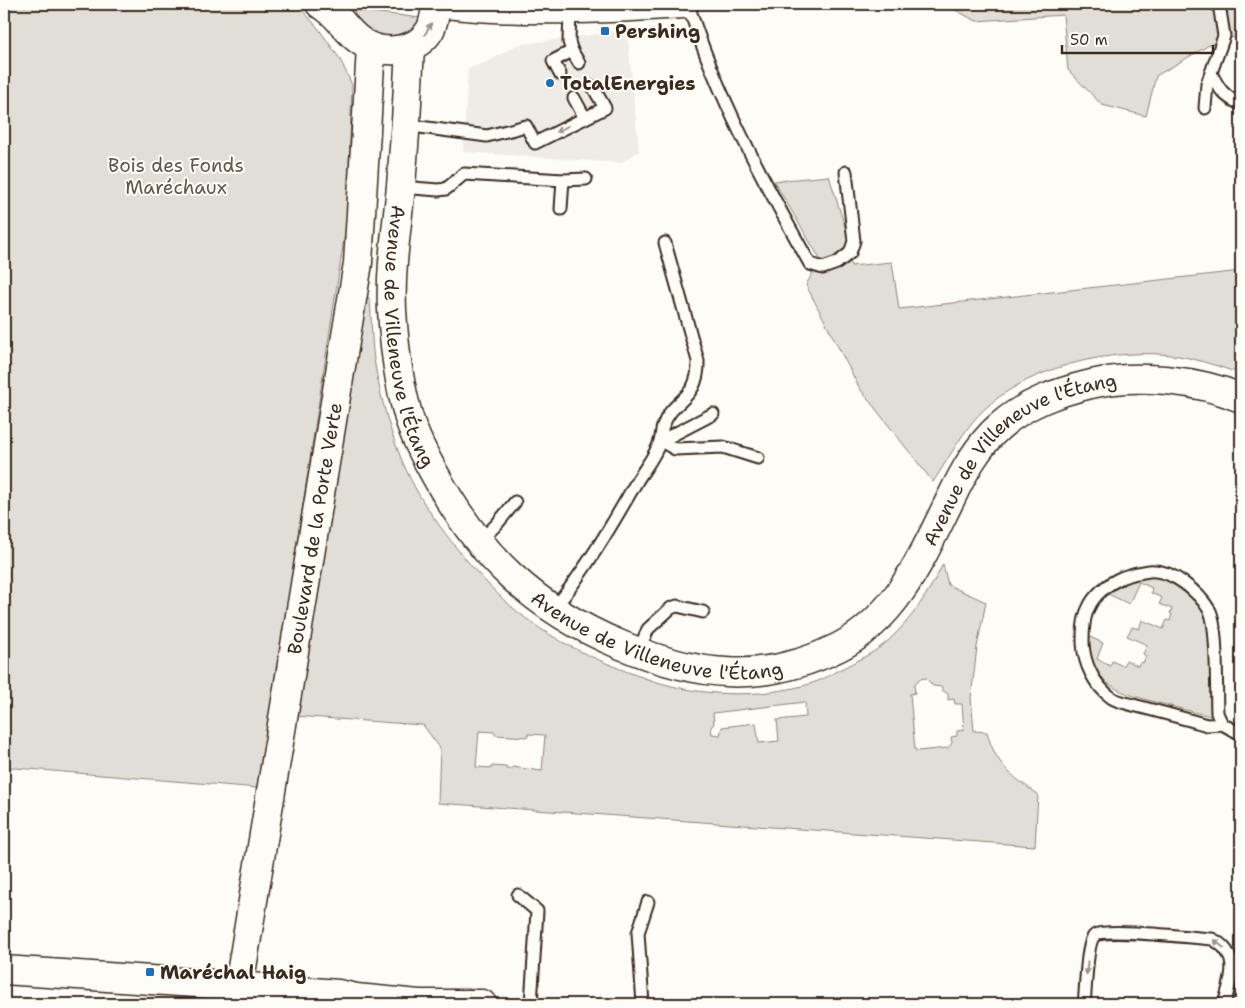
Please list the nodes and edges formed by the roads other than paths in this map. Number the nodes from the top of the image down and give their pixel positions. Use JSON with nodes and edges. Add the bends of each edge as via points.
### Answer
{"nodes":[{"id":1,"x":437,"y":4,"type":"edge"},
{"id":2,"x":446,"y":4,"type":"edge"},
{"id":3,"x":684,"y":4,"type":"edge"},
{"id":4,"x":688,"y":4,"type":"edge"},
{"id":5,"x":1219,"y":4,"type":"edge"},
{"id":6,"x":332,"y":8,"type":"edge"},
{"id":7,"x":570,"y":10,"type":"junction"},
{"id":8,"x":371,"y":48,"type":"junction"},
{"id":9,"x":410,"y":48,"type":"junction"},
{"id":10,"x":572,"y":51,"type":"junction"},
{"id":11,"x":579,"y":62,"type":"dead end"},
{"id":12,"x":1211,"y":72,"type":"junction"},
{"id":13,"x":560,"y":74,"type":"dead end"},
{"id":14,"x":593,"y":86,"type":"dead end"},
{"id":15,"x":574,"y":98,"type":"dead end"},
{"id":16,"x":1241,"y":104,"type":"edge"},
{"id":17,"x":1205,"y":108,"type":"dead end"},
{"id":18,"x":585,"y":118,"type":"junction"},
{"id":19,"x":405,"y":125,"type":"junction"},
{"id":20,"x":846,"y":172,"type":"dead end"},
{"id":21,"x":586,"y":179,"type":"dead end"},
{"id":22,"x":563,"y":180,"type":"junction"},
{"id":23,"x":400,"y":187,"type":"junction"},
{"id":24,"x":561,"y":209,"type":"dead end"},
{"id":25,"x":664,"y":243,"type":"dead end"},
{"id":26,"x":1241,"y":398,"type":"edge"},
{"id":27,"x":713,"y":414,"type":"dead end"},
{"id":28,"x":660,"y":441,"type":"junction"},
{"id":29,"x":758,"y":458,"type":"dead end"},
{"id":30,"x":515,"y":502,"type":"dead end"},
{"id":31,"x":479,"y":542,"type":"junction"},
{"id":32,"x":553,"y":610,"type":"junction"},
{"id":33,"x":703,"y":612,"type":"dead end"},
{"id":34,"x":638,"y":652,"type":"junction"},
{"id":35,"x":1222,"y":724,"type":"junction"},
{"id":36,"x":1241,"y":734,"type":"edge"},
{"id":37,"x":518,"y":895,"type":"dead end"},
{"id":38,"x":648,"y":902,"type":"dead end"},
{"id":39,"x":4,"y":970,"type":"edge"},
{"id":40,"x":238,"y":995,"type":"edge"},
{"id":41,"x":482,"y":1004,"type":"edge"},
{"id":42,"x":531,"y":1004,"type":"edge"},
{"id":43,"x":643,"y":1004,"type":"edge"},
{"id":44,"x":1084,"y":1004,"type":"edge"},
{"id":45,"x":1224,"y":1004,"type":"edge"}],
"edges":[{"from":9,"to":1,"type":"street","one_way":true,"via":[[431,29]]},
{"from":2,"to":7,"type":"street"},
{"from":3,"to":7,"type":"street"},
{"from":4,"to":20,"type":"lane","via":[[713,72],[772,196],[810,264],[823,268],[850,253],[854,241]]},
{"from":5,"to":12,"type":"lane","via":[[1224,36]]},
{"from":6,"to":8,"type":"street","via":[[358,40]]},
{"from":7,"to":10,"type":"lane"},
{"from":8,"to":9,"type":"street"},
{"from":8,"to":40,"type":"street","name":"Boulevard de la Porte Verte","via":[[358,263]]},
{"from":9,"to":19,"type":"street","name":"Avenue de Villeneuve l'Étang"},
{"from":10,"to":11,"type":"lane"},
{"from":10,"to":13,"type":"lane","via":[[553,62]]},
{"from":12,"to":16,"type":"lane","via":[[1218,88],[1229,99]]},
{"from":12,"to":17,"type":"lane"},
{"from":14,"to":18,"type":"lane","via":[[605,108]]},
{"from":15,"to":18,"type":"lane"},
{"from":18,"to":19,"type":"lane","one_way":true,"via":[[535,143],[526,126],[487,136]]},
{"from":19,"to":23,"type":"street","name":"Avenue de Villeneuve l'Étang"},
{"from":21,"to":22,"type":"lane"},
{"from":22,"to":23,"type":"lane","via":[[464,174],[446,189]]},
{"from":22,"to":24,"type":"lane"},
{"from":23,"to":31,"type":"street","name":"Avenue de Villeneuve l'Étang","via":[[392,308],[407,412],[424,456],[443,492]]},
{"from":25,"to":28,"type":"lane","via":[[698,361],[698,376],[694,388],[672,411],[663,426]]},
{"from":26,"to":34,"type":"street","name":"Avenue de Villeneuve l'Étang","via":[[1187,383],[1135,377],[1060,391],[1027,407],[998,427],[978,450],[915,569],[889,607],[868,628],[842,645],[781,669],[746,673],[678,666]]},
{"from":27,"to":28,"type":"lane"},
{"from":28,"to":29,"type":"lane","via":[[675,449],[723,447]]},
{"from":28,"to":32,"type":"lane","via":[[573,585]]},
{"from":30,"to":31,"type":"lane"},
{"from":31,"to":32,"type":"street","name":"Avenue de Villeneuve l'Étang","via":[[523,588]]},
{"from":32,"to":34,"type":"street","name":"Avenue de Villeneuve l'Étang","via":[[591,632]]},
{"from":33,"to":34,"type":"lane","via":[[677,606],[671,608],[648,629]]},
{"from":35,"to":35,"type":"lane","via":[[1207,725],[1113,699],[1088,668],[1083,651],[1083,628],[1088,609],[1099,593],[1114,581],[1151,571],[1183,581],[1197,595],[1210,611],[1214,625],[1217,712]]},
{"from":35,"to":36,"type":"lane"},
{"from":37,"to":42,"type":"lane","via":[[537,911]]},
{"from":38,"to":43,"type":"lane","via":[[638,934]]},
{"from":39,"to":40,"type":"street"},
{"from":40,"to":41,"type":"street","via":[[338,994],[419,1004]]},
{"from":45,"to":44,"type":"lane","one_way":true,"via":[[1232,974],[1229,954],[1221,944],[1212,939],[1114,932],[1097,933],[1092,937]]}]}
